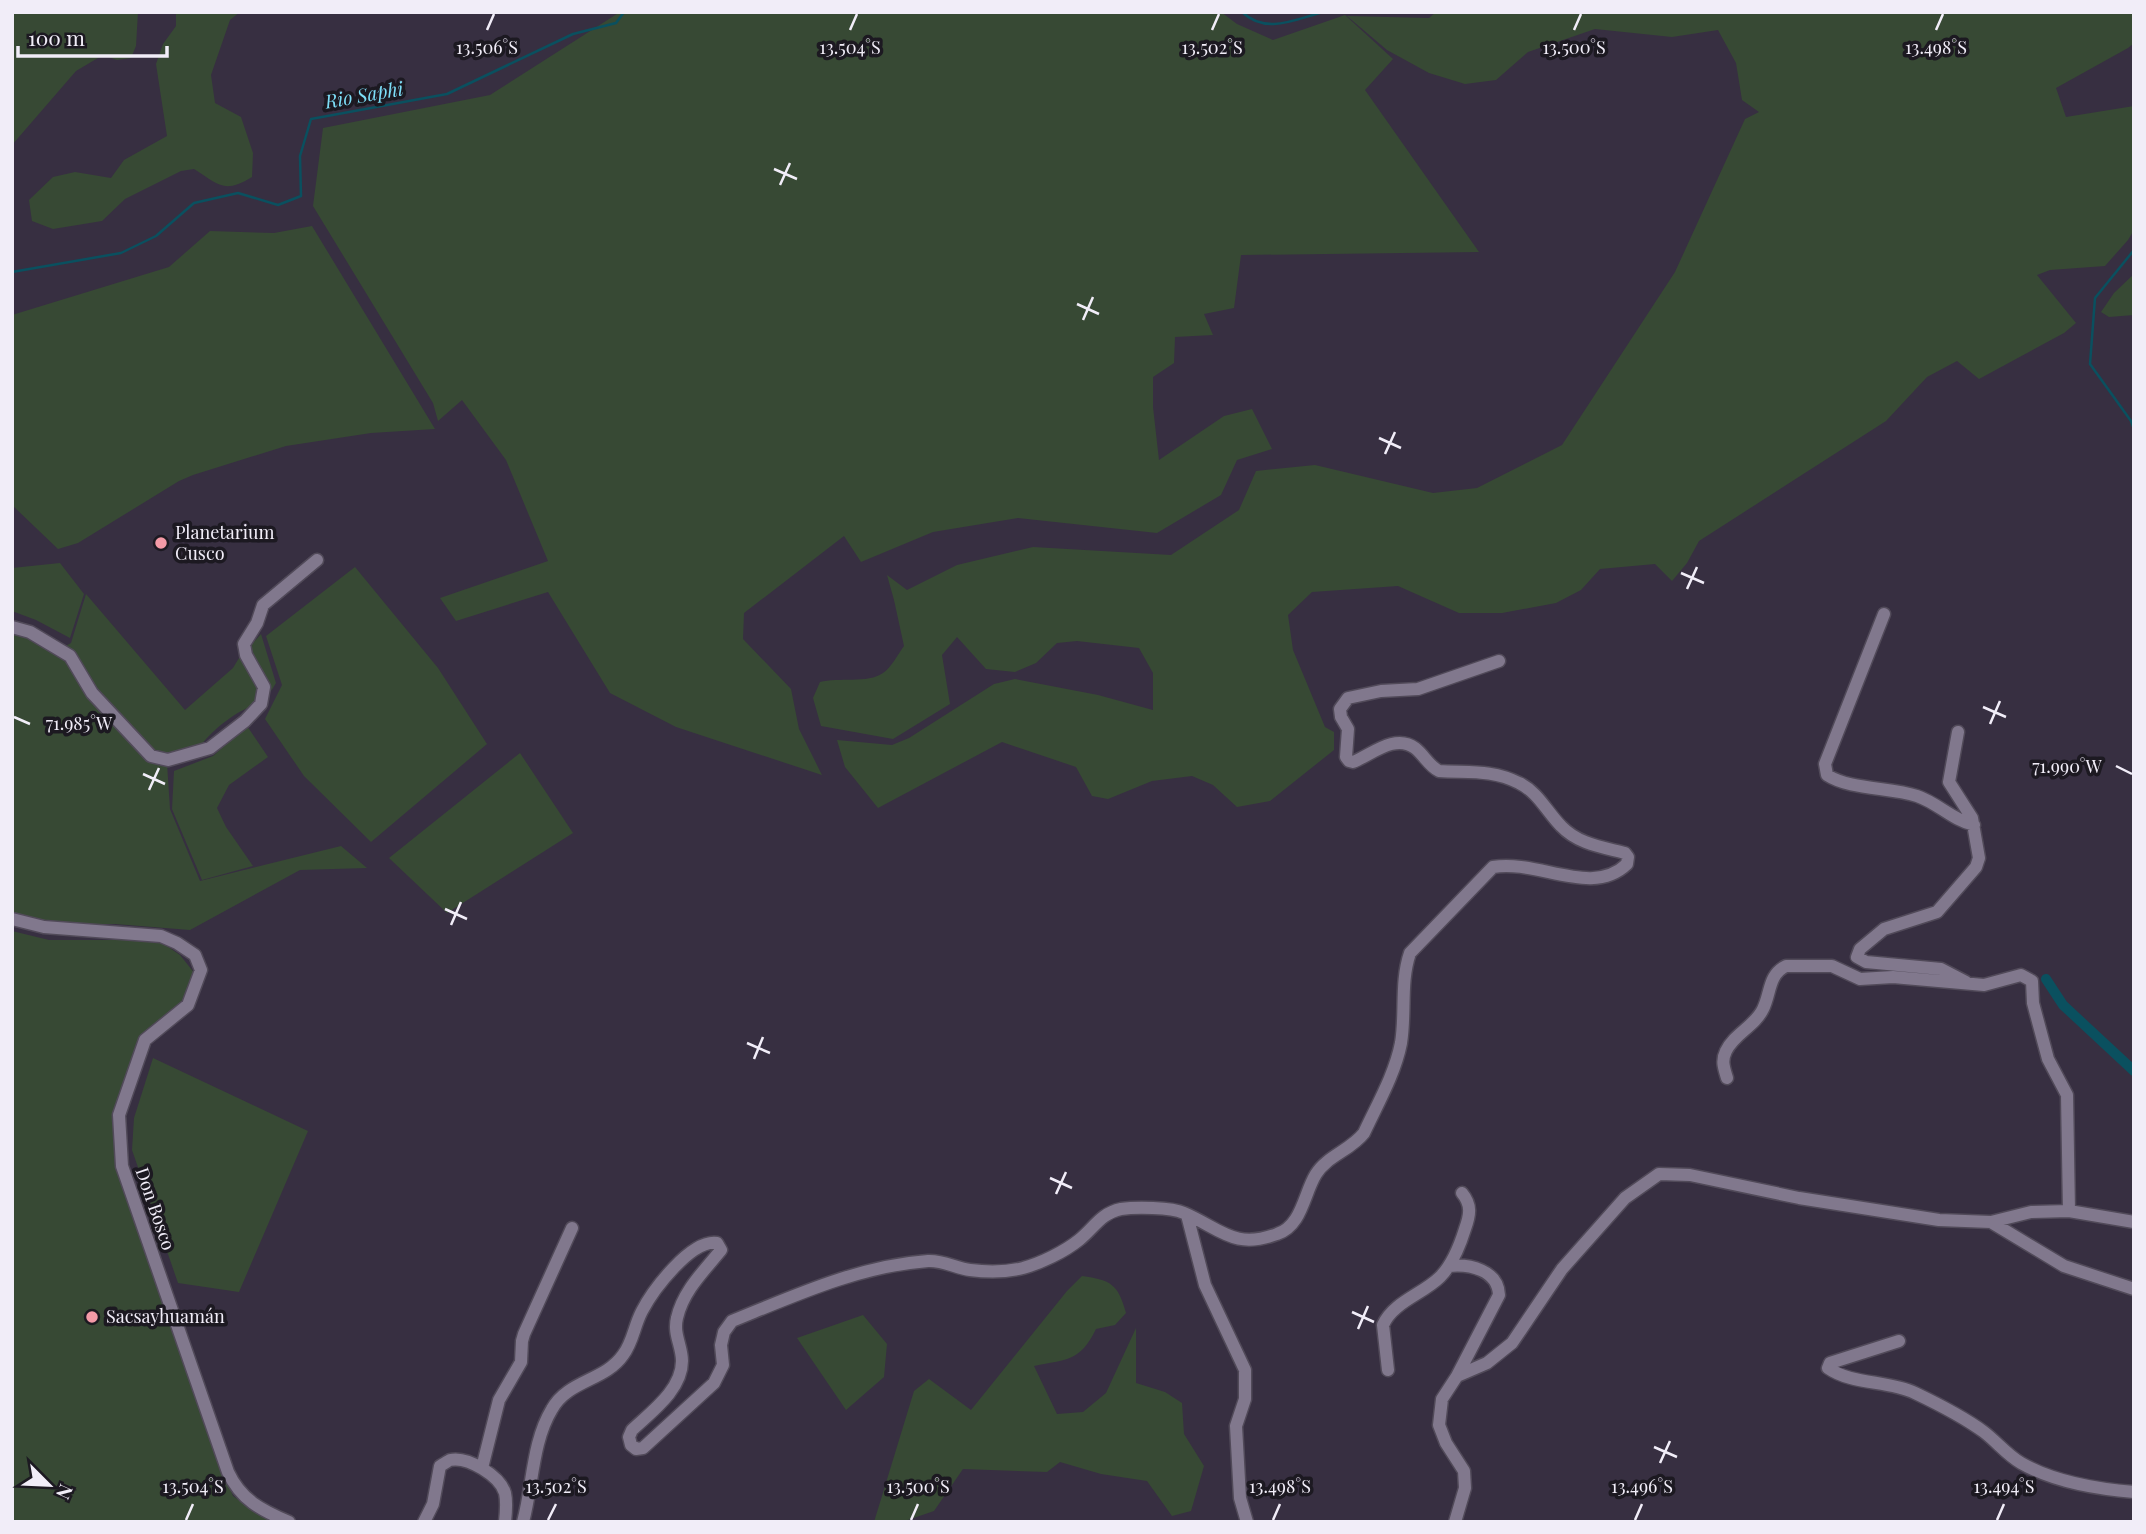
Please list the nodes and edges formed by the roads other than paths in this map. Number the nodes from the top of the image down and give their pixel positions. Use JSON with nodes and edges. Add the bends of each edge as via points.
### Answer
{"nodes":[{"id":1,"x":317,"y":560,"type":"dead end"},
{"id":2,"x":1884,"y":614,"type":"dead end"},
{"id":3,"x":12,"y":627,"type":"edge"},
{"id":4,"x":1499,"y":661,"type":"dead end"},
{"id":5,"x":1958,"y":732,"type":"dead end"},
{"id":6,"x":1974,"y":825,"type":"junction"},
{"id":7,"x":12,"y":919,"type":"edge"},
{"id":8,"x":1973,"y":985,"type":"junction"},
{"id":9,"x":1727,"y":1078,"type":"dead end"},
{"id":10,"x":1462,"y":1193,"type":"dead end"},
{"id":11,"x":2069,"y":1211,"type":"junction"},
{"id":12,"x":1187,"y":1215,"type":"junction"},
{"id":13,"x":1991,"y":1222,"type":"junction"},
{"id":14,"x":2134,"y":1222,"type":"edge"},
{"id":15,"x":572,"y":1228,"type":"dead end"},
{"id":16,"x":1449,"y":1266,"type":"junction"},
{"id":17,"x":2134,"y":1289,"type":"edge"},
{"id":18,"x":1899,"y":1341,"type":"dead end"},
{"id":19,"x":1388,"y":1370,"type":"dead end"},
{"id":20,"x":1457,"y":1376,"type":"junction"},
{"id":21,"x":482,"y":1468,"type":"junction"},
{"id":22,"x":2134,"y":1492,"type":"edge"},
{"id":23,"x":289,"y":1522,"type":"edge"},
{"id":24,"x":424,"y":1522,"type":"edge"},
{"id":25,"x":505,"y":1522,"type":"edge"},
{"id":26,"x":523,"y":1522,"type":"edge"},
{"id":27,"x":1247,"y":1522,"type":"edge"},
{"id":28,"x":1455,"y":1522,"type":"edge"}],
"edges":[{"from":1,"to":3,"type":"street","via":[[263,605],[244,644],[264,687],[261,704],[210,748],[168,761],[151,756],[92,694],[70,656],[30,632]]},
{"from":2,"to":6,"type":"street","via":[[1825,764],[1827,775],[1914,795],[1956,820]]},
{"from":4,"to":12,"type":"street","via":[[1418,690],[1348,698],[1340,709],[1348,729],[1346,757],[1353,762],[1380,747],[1404,743],[1439,771],[1469,770],[1520,783],[1575,838],[1625,853],[1627,864],[1602,879],[1589,880],[1535,868],[1493,867],[1410,953],[1404,969],[1398,1057],[1364,1133],[1356,1144],[1317,1171],[1290,1226],[1278,1234],[1244,1241]]},
{"from":5,"to":6,"type":"street","via":[[1949,782]]},
{"from":6,"to":8,"type":"street","via":[[1979,858],[1955,893],[1937,912],[1884,929],[1857,957],[1866,962],[1941,969]]},
{"from":7,"to":23,"type":"street","name":"Don Bosco","via":[[44,927],[161,936],[195,955],[201,970],[193,996],[145,1040],[119,1115],[122,1166],[228,1472],[250,1503]]},
{"from":8,"to":9,"type":"street","via":[[1893,977],[1860,979],[1832,966],[1786,966],[1773,976],[1759,1016],[1724,1054]]},
{"from":8,"to":11,"type":"street","via":[[2013,975],[2032,981],[2048,1059],[2068,1101]]},
{"from":10,"to":16,"type":"street","via":[[1470,1205],[1469,1216]]},
{"from":11,"to":13,"type":"street","via":[[2031,1212]]},
{"from":11,"to":14,"type":"street"},
{"from":12,"to":26,"type":"street","via":[[1122,1209],[1107,1214],[1059,1252],[1022,1268],[970,1270],[933,1261],[897,1264],[851,1274],[732,1321],[724,1332],[723,1364],[714,1382],[643,1448],[636,1449],[629,1437],[632,1430],[666,1397],[679,1376],[682,1363],[675,1333],[682,1303],[721,1246],[702,1244],[660,1284],[643,1308],[623,1356],[610,1369],[576,1385],[553,1406],[536,1451]]},
{"from":12,"to":27,"type":"street","via":[[1205,1285],[1245,1370],[1245,1399],[1236,1426],[1240,1498]]},
{"from":13,"to":17,"type":"street","via":[[2064,1266]]},
{"from":13,"to":20,"type":"street","via":[[1939,1220],[1690,1175],[1660,1174],[1625,1198],[1570,1259],[1512,1343],[1487,1363]]},
{"from":15,"to":21,"type":"street","via":[[524,1334],[521,1362],[499,1400]]},
{"from":16,"to":19,"type":"street","via":[[1386,1318],[1382,1334]]},
{"from":16,"to":20,"type":"street","via":[[1468,1266],[1492,1275],[1499,1287]]},
{"from":18,"to":22,"type":"street","via":[[1830,1363],[1828,1368],[1913,1392],[1982,1430],[2021,1463],[2045,1474]]},
{"from":20,"to":28,"type":"street","via":[[1442,1399],[1439,1425],[1464,1471],[1465,1489]]},
{"from":21,"to":24,"type":"street","via":[[460,1460],[440,1466],[433,1504]]},
{"from":21,"to":25,"type":"street","via":[[505,1493]]}]}
